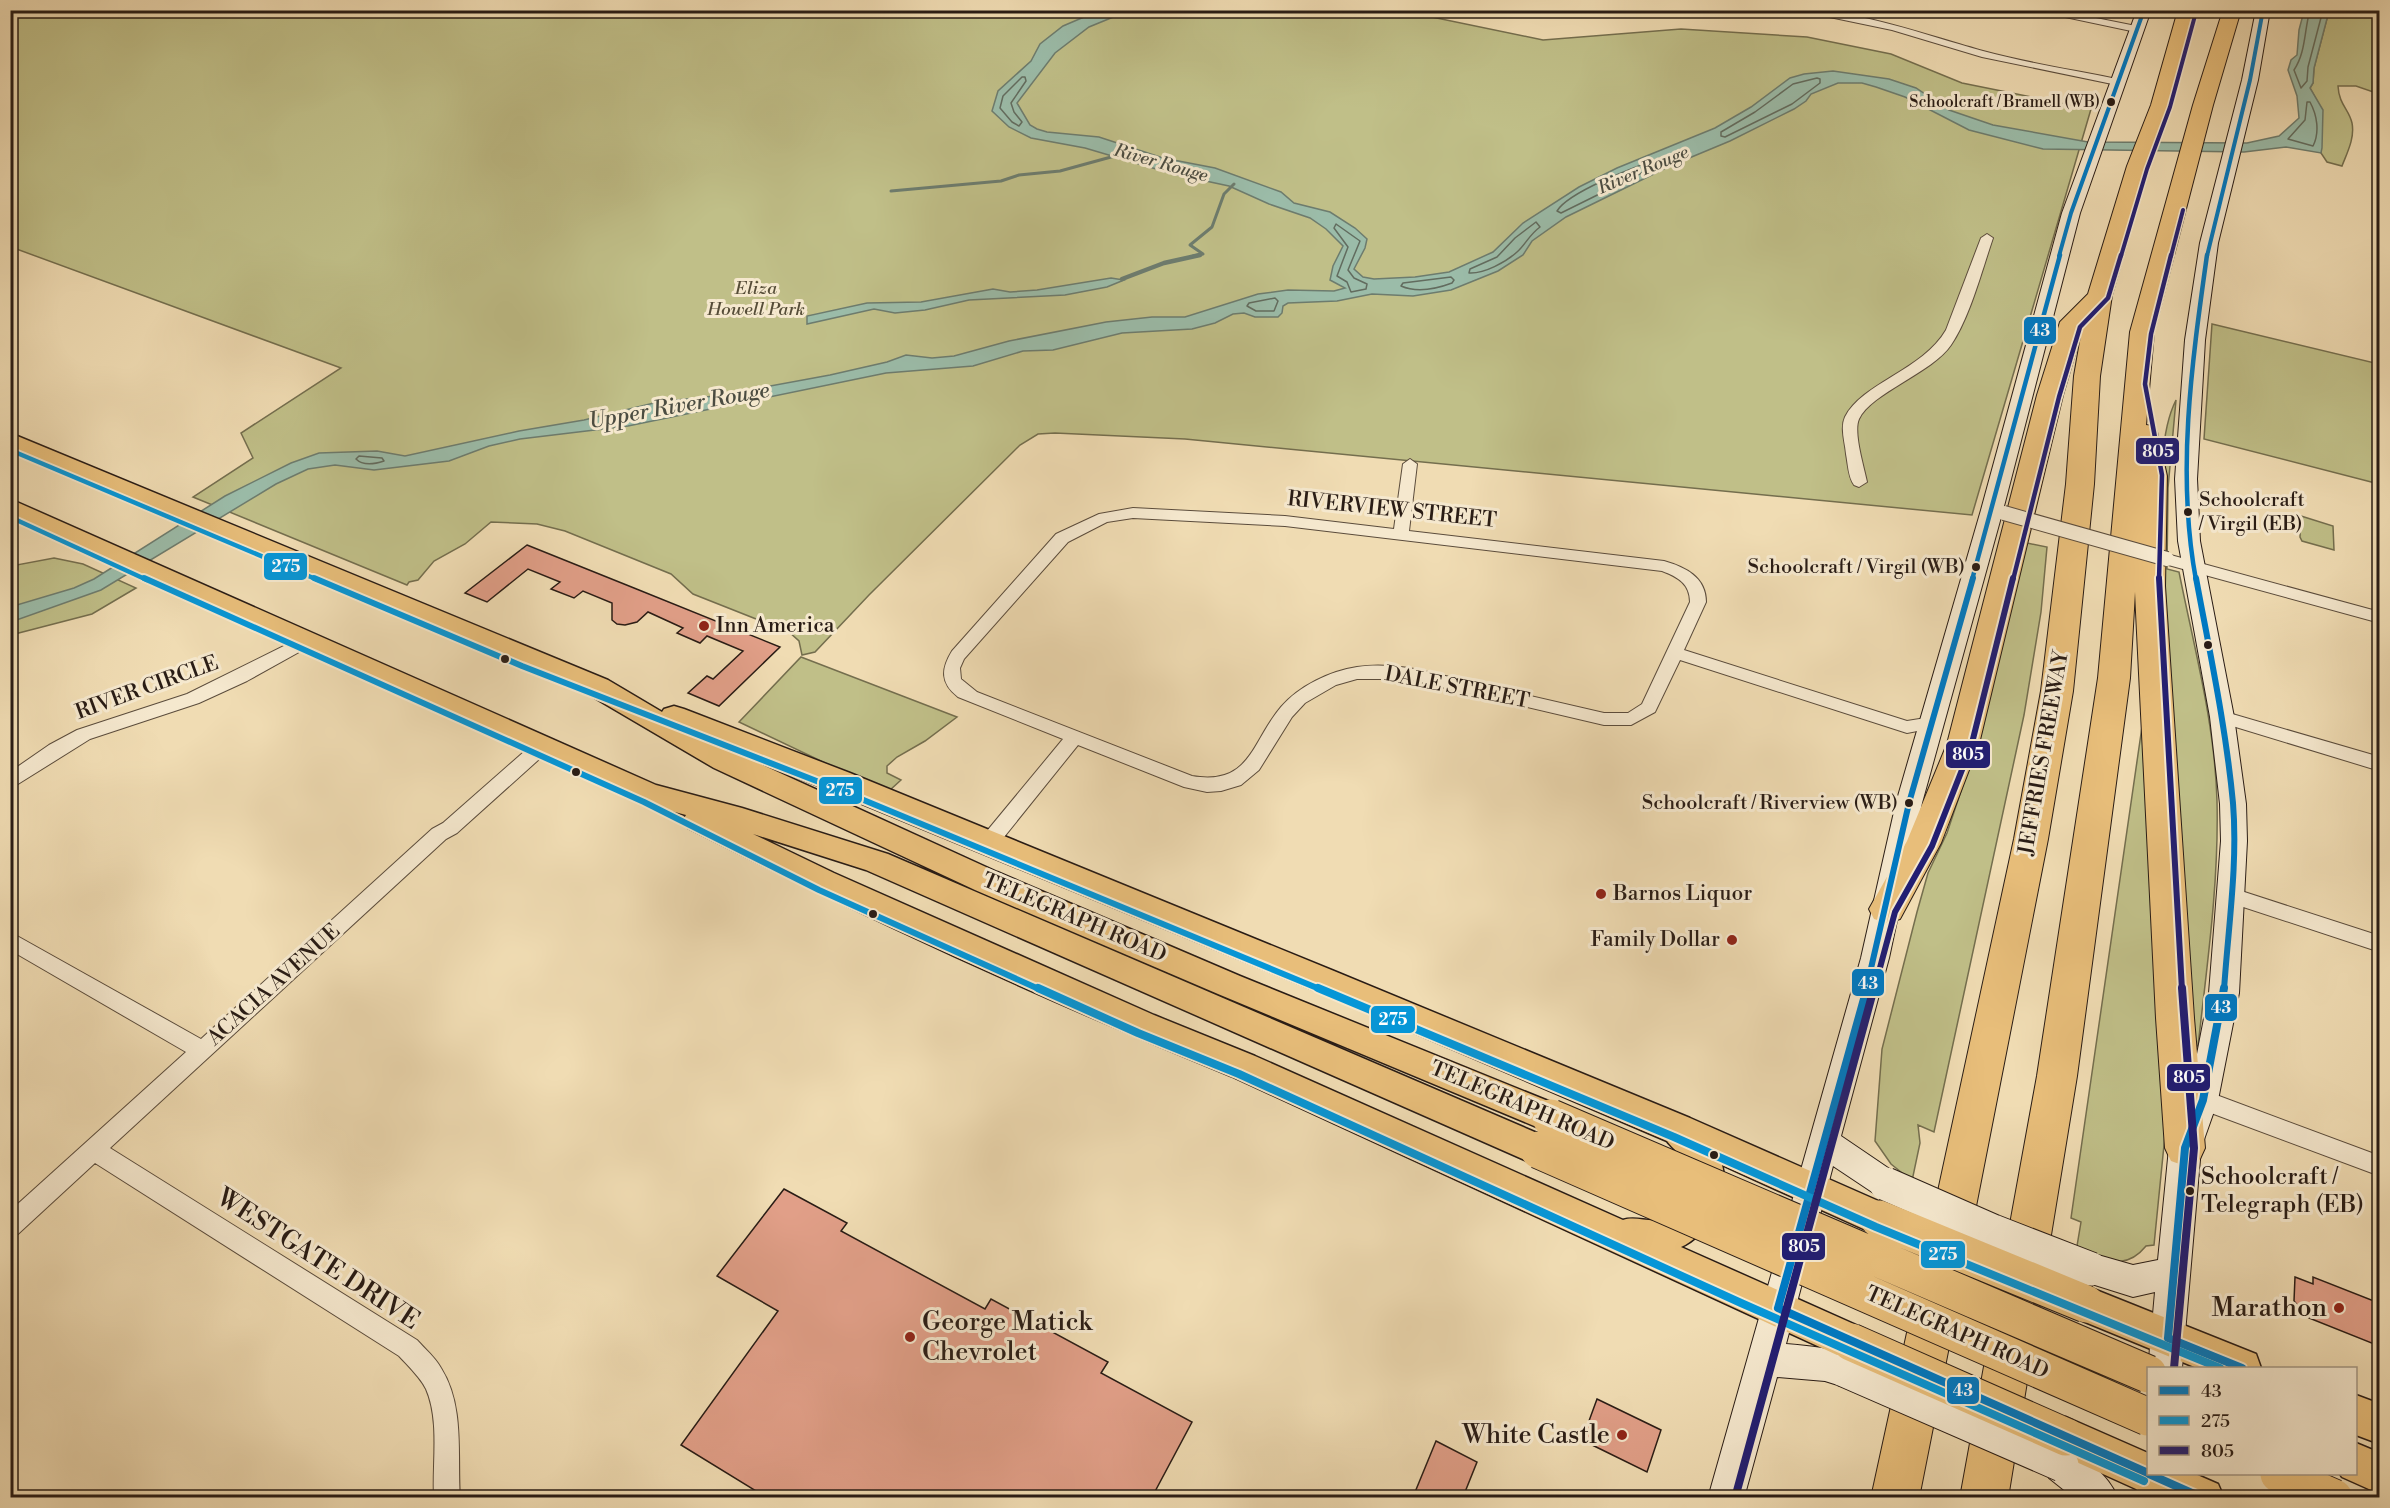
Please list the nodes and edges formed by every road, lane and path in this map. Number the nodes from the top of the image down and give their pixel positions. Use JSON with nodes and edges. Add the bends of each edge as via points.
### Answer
{"nodes":[{"id":1,"x":1801,"y":10,"type":"edge"},
{"id":2,"x":2037,"y":10,"type":"edge"},
{"id":3,"x":2144,"y":10,"type":"edge"},
{"id":4,"x":2187,"y":10,"type":"edge"},
{"id":5,"x":2232,"y":10,"type":"edge"},
{"id":6,"x":2263,"y":10,"type":"edge"},
{"id":7,"x":2136,"y":29,"type":"junction"},
{"id":8,"x":2117,"y":82,"type":"junction"},
{"id":9,"x":1987,"y":238,"type":"dead end"},
{"id":10,"x":2100,"y":295,"type":"junction"},
{"id":11,"x":2136,"y":384,"type":"junction"},
{"id":12,"x":10,"y":440,"type":"edge"},
{"id":13,"x":10,"y":455,"type":"edge"},
{"id":14,"x":64,"y":462,"type":"junction"},
{"id":15,"x":1410,"y":464,"type":"dead end"},
{"id":16,"x":1859,"y":482,"type":"dead end"},
{"id":17,"x":10,"y":507,"type":"edge"},
{"id":18,"x":1998,"y":511,"type":"junction"},
{"id":19,"x":1401,"y":534,"type":"junction"},
{"id":20,"x":2193,"y":567,"type":"junction"},
{"id":21,"x":2379,"y":618,"type":"edge"},
{"id":22,"x":304,"y":642,"type":"junction"},
{"id":23,"x":1676,"y":652,"type":"junction"},
{"id":24,"x":598,"y":687,"type":"junction"},
{"id":25,"x":2223,"y":717,"type":"junction"},
{"id":26,"x":1932,"y":723,"type":"junction"},
{"id":27,"x":1075,"y":736,"type":"junction"},
{"id":28,"x":540,"y":748,"type":"junction"},
{"id":29,"x":2379,"y":764,"type":"edge"},
{"id":30,"x":10,"y":782,"type":"edge"},
{"id":31,"x":648,"y":794,"type":"junction"},
{"id":32,"x":989,"y":842,"type":"junction"},
{"id":33,"x":2232,"y":896,"type":"junction"},
{"id":34,"x":1887,"y":909,"type":"junction"},
{"id":35,"x":10,"y":940,"type":"edge"},
{"id":36,"x":2379,"y":944,"type":"edge"},
{"id":37,"x":202,"y":1050,"type":"junction"},
{"id":38,"x":2203,"y":1100,"type":"junction"},
{"id":39,"x":1678,"y":1129,"type":"junction"},
{"id":40,"x":1545,"y":1134,"type":"junction"},
{"id":41,"x":1824,"y":1142,"type":"junction"},
{"id":42,"x":2185,"y":1148,"type":"junction"},
{"id":43,"x":93,"y":1150,"type":"junction"},
{"id":44,"x":2379,"y":1166,"type":"edge"},
{"id":45,"x":1811,"y":1190,"type":"junction"},
{"id":46,"x":10,"y":1226,"type":"edge"},
{"id":47,"x":1617,"y":1234,"type":"junction"},
{"id":48,"x":2174,"y":1272,"type":"junction"},
{"id":49,"x":2088,"y":1286,"type":"junction"},
{"id":50,"x":1778,"y":1308,"type":"junction"},
{"id":51,"x":2167,"y":1353,"type":"edge"},
{"id":52,"x":1848,"y":1356,"type":"junction"},
{"id":53,"x":1764,"y":1359,"type":"junction"},
{"id":54,"x":2237,"y":1367,"type":"edge"},
{"id":55,"x":2147,"y":1374,"type":"edge"},
{"id":56,"x":2357,"y":1416,"type":"edge"},
{"id":57,"x":2147,"y":1417,"type":"edge"},
{"id":58,"x":2379,"y":1424,"type":"edge"},
{"id":59,"x":2064,"y":1451,"type":"junction"},
{"id":60,"x":2357,"y":1464,"type":"edge"},
{"id":61,"x":2379,"y":1474,"type":"edge"},
{"id":62,"x":2284,"y":1475,"type":"edge"},
{"id":63,"x":2288,"y":1475,"type":"edge"},
{"id":64,"x":2153,"y":1479,"type":"edge"},
{"id":65,"x":447,"y":1497,"type":"edge"},
{"id":66,"x":1726,"y":1497,"type":"edge"},
{"id":67,"x":1895,"y":1497,"type":"edge"},
{"id":68,"x":1984,"y":1497,"type":"edge"},
{"id":69,"x":2100,"y":1497,"type":"edge"},
{"id":70,"x":2204,"y":1497,"type":"edge"},
{"id":71,"x":2286,"y":1497,"type":"edge"},
{"id":72,"x":2334,"y":1497,"type":"edge"}],
"edges":[{"from":1,"to":8,"type":"street","via":[[1894,27],[1995,58]]},
{"from":2,"to":7,"type":"street"},
{"from":3,"to":7,"type":"main road"},
{"from":4,"to":10,"type":"highway","name":"JEFFRIES FREEWAY"},
{"from":5,"to":11,"type":"highway","via":[[2152,287]]},
{"from":6,"to":20,"type":"main road","via":[[2209,243],[2195,340],[2186,479]]},
{"from":7,"to":8,"type":"main road"},
{"from":8,"to":18,"type":"main road","via":[[2071,213]]},
{"from":9,"to":16,"type":"street","via":[[1946,344],[1867,401],[1852,418],[1850,432]]},
{"from":10,"to":34,"type":"highway","via":[[2072,322],[2050,395],[1963,744],[1924,843]]},
{"from":10,"to":67,"type":"highway","name":"JEFFRIES FREEWAY","via":[[2087,376],[2080,484],[2057,691],[2031,838]]},
{"from":11,"to":42,"type":"highway","via":[[2152,476],[2150,586]]},
{"from":11,"to":68,"type":"highway","via":[[2114,678],[2057,1076]]},
{"from":12,"to":14,"type":"main road","name":"TELEGRAPH ROAD"},
{"from":13,"to":14,"type":"main road"},
{"from":14,"to":24,"type":"main road","name":"TELEGRAPH ROAD"},
{"from":15,"to":19,"type":"street"},
{"from":17,"to":22,"type":"main road","name":"TELEGRAPH ROAD"},
{"from":18,"to":20,"type":"street","bridge":true},
{"from":18,"to":26,"type":"main road"},
{"from":19,"to":23,"type":"street","name":"RIVERVIEW STREET","via":[[1676,570],[1688,577],[1698,602]]},
{"from":19,"to":27,"type":"street","name":"RIVERVIEW STREET","via":[[1285,521],[1152,513],[1104,518],[1074,530],[1062,538],[958,655],[950,674],[963,692]]},
{"from":20,"to":21,"type":"street"},
{"from":20,"to":25,"type":"main road"},
{"from":22,"to":28,"type":"main road","name":"TELEGRAPH ROAD"},
{"from":22,"to":30,"type":"street","name":"RIVER CIRCLE","via":[[197,697],[76,738]]},
{"from":23,"to":26,"type":"street","via":[[1907,727]]},
{"from":23,"to":27,"type":"street","name":"DALE STREET","via":[[1649,708],[1621,721],[1407,673],[1373,672],[1342,677],[1299,699],[1247,771],[1221,784],[1190,782]]},
{"from":24,"to":32,"type":"main road"},
{"from":24,"to":40,"type":"main road","name":"TELEGRAPH ROAD","via":[[724,761],[908,846],[1229,985]]},
{"from":25,"to":29,"type":"street"},
{"from":25,"to":33,"type":"main road","via":[[2233,804]]},
{"from":26,"to":34,"type":"main road","via":[[1909,803]]},
{"from":27,"to":32,"type":"street"},
{"from":28,"to":31,"type":"main road","name":"TELEGRAPH ROAD"},
{"from":28,"to":37,"type":"street","name":"ACACIA AVENUE","via":[[439,834]]},
{"from":31,"to":40,"type":"main road","name":"TELEGRAPH ROAD","via":[[877,862]]},
{"from":31,"to":47,"type":"main road","via":[[833,887]]},
{"from":32,"to":39,"type":"main road"},
{"from":33,"to":36,"type":"street"},
{"from":33,"to":38,"type":"main road","via":[[2224,993]]},
{"from":34,"to":41,"type":"main road"},
{"from":35,"to":37,"type":"street"},
{"from":37,"to":43,"type":"street","name":"ACACIA AVENUE"},
{"from":38,"to":42,"type":"main road"},
{"from":38,"to":44,"type":"street"},
{"from":39,"to":45,"type":"main road"},
{"from":39,"to":47,"type":"main road","via":[[1704,1162],[1707,1183],[1697,1208],[1684,1226],[1665,1236]]},
{"from":40,"to":55,"type":"main road","name":"TELEGRAPH ROAD","bridge":true},
{"from":40,"to":57,"type":"main road","name":"TELEGRAPH ROAD","bridge":true},
{"from":41,"to":45,"type":"main road"},
{"from":41,"to":49,"type":"main road","bridge":true,"via":[[1886,1184],[1983,1226]]},
{"from":42,"to":48,"type":"main road"},
{"from":43,"to":46,"type":"street","name":"ACACIA AVENUE"},
{"from":43,"to":65,"type":"street","name":"WESTGATE DRIVE","via":[[408,1348],[439,1390]]},
{"from":45,"to":49,"type":"main road","bridge":true,"via":[[1879,1219]]},
{"from":45,"to":50,"type":"main road"},
{"from":47,"to":50,"type":"main road"},
{"from":48,"to":49,"type":"main road"},
{"from":48,"to":51,"type":"main road"},
{"from":49,"to":51,"type":"main road"},
{"from":50,"to":52,"type":"main road"},
{"from":50,"to":53,"type":"main road"},
{"from":51,"to":54,"type":"main road"},
{"from":52,"to":53,"type":"main road","via":[[1825,1364]]},
{"from":52,"to":59,"type":"main road","bridge":true},
{"from":53,"to":66,"type":"main road"},
{"from":56,"to":58,"type":"main road"},
{"from":59,"to":64,"type":"main road"},
{"from":59,"to":69,"type":"main road","via":[[2080,1478]]},
{"from":60,"to":61,"type":"main road"},
{"from":62,"to":72,"type":"main road","bridge":true},
{"from":63,"to":71,"type":"main road"},
{"from":64,"to":70,"type":"main road"}]}
